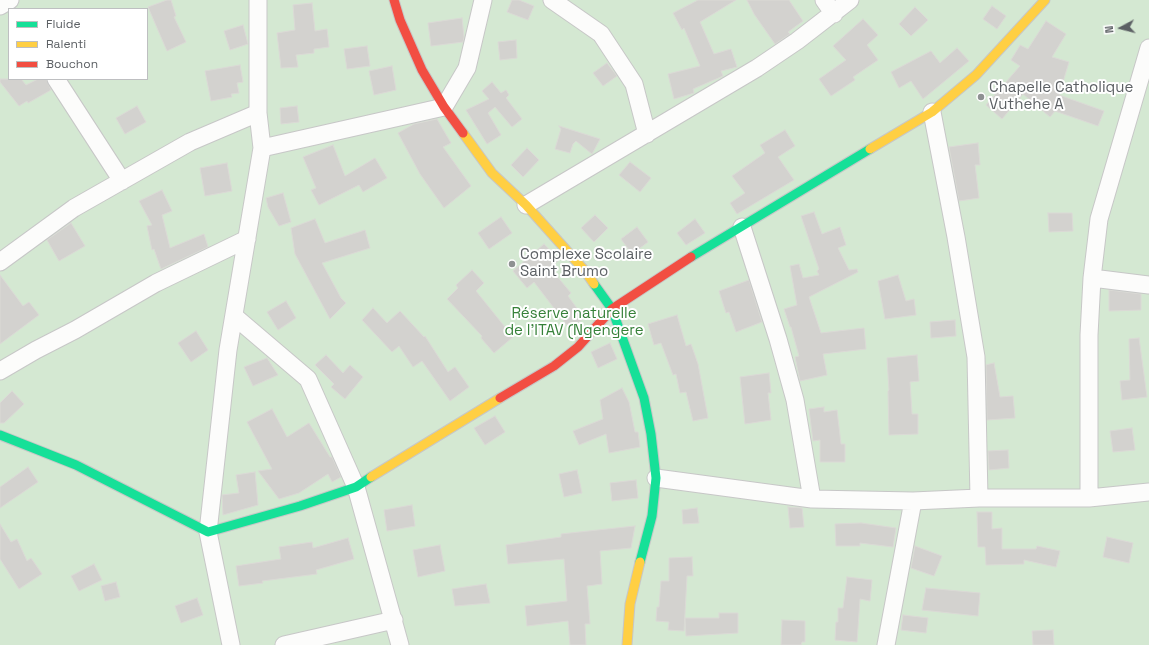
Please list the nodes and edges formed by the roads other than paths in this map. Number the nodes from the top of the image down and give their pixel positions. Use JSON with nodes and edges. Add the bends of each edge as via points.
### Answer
{"nodes":[{"id":1,"x":258,"y":0,"type":"edge"},
{"id":2,"x":394,"y":0,"type":"edge"},
{"id":3,"x":483,"y":0,"type":"edge"},
{"id":4,"x":552,"y":0,"type":"edge"},
{"id":5,"x":824,"y":0,"type":"edge"},
{"id":6,"x":850,"y":0,"type":"edge"},
{"id":7,"x":1044,"y":0,"type":"edge"},
{"id":8,"x":834,"y":14,"type":"junction"},
{"id":9,"x":1149,"y":48,"type":"edge"},
{"id":10,"x":57,"y":80,"type":"edge"},
{"id":11,"x":444,"y":107,"type":"junction"},
{"id":12,"x":932,"y":112,"type":"junction"},
{"id":13,"x":258,"y":113,"type":"junction"},
{"id":14,"x":647,"y":134,"type":"junction"},
{"id":15,"x":262,"y":148,"type":"junction"},
{"id":16,"x":122,"y":180,"type":"junction"},
{"id":17,"x":526,"y":205,"type":"junction"},
{"id":18,"x":742,"y":227,"type":"junction"},
{"id":19,"x":247,"y":239,"type":"junction"},
{"id":20,"x":0,"y":262,"type":"edge"},
{"id":21,"x":1092,"y":278,"type":"junction"},
{"id":22,"x":1149,"y":285,"type":"edge"},
{"id":23,"x":612,"y":309,"type":"junction"},
{"id":24,"x":234,"y":316,"type":"junction"},
{"id":25,"x":0,"y":371,"type":"edge"},
{"id":26,"x":0,"y":435,"type":"edge"},
{"id":27,"x":656,"y":478,"type":"junction"},
{"id":28,"x":356,"y":487,"type":"junction"},
{"id":29,"x":1149,"y":492,"type":"edge"},
{"id":30,"x":979,"y":498,"type":"junction"},
{"id":31,"x":1089,"y":498,"type":"junction"},
{"id":32,"x":812,"y":499,"type":"junction"},
{"id":33,"x":913,"y":501,"type":"junction"},
{"id":34,"x":208,"y":532,"type":"junction"},
{"id":35,"x":394,"y":620,"type":"junction"},
{"id":36,"x":230,"y":645,"type":"edge"},
{"id":37,"x":284,"y":645,"type":"edge"},
{"id":38,"x":400,"y":645,"type":"edge"},
{"id":39,"x":627,"y":645,"type":"edge"},
{"id":40,"x":886,"y":645,"type":"edge"}],
"edges":[{"from":1,"to":13,"type":"street"},
{"from":2,"to":11,"type":"street","via":[[422,70]]},
{"from":3,"to":11,"type":"street","via":[[466,68]]},
{"from":4,"to":14,"type":"street","via":[[601,34],[634,84]]},
{"from":5,"to":8,"type":"street"},
{"from":6,"to":8,"type":"street"},
{"from":7,"to":12,"type":"street","via":[[976,74]]},
{"from":8,"to":14,"type":"street","via":[[757,68]]},
{"from":9,"to":21,"type":"street","via":[[1099,219]]},
{"from":10,"to":16,"type":"street"},
{"from":11,"to":15,"type":"street"},
{"from":11,"to":17,"type":"street","via":[[492,173]]},
{"from":12,"to":18,"type":"street"},
{"from":12,"to":30,"type":"street","via":[[976,357]]},
{"from":13,"to":15,"type":"street"},
{"from":13,"to":16,"type":"street","via":[[190,142]]},
{"from":14,"to":17,"type":"street"},
{"from":15,"to":19,"type":"street"},
{"from":16,"to":20,"type":"street","via":[[74,208]]},
{"from":17,"to":23,"type":"street","via":[[566,248]]},
{"from":18,"to":23,"type":"street","via":[[695,254]]},
{"from":18,"to":32,"type":"street","via":[[795,400]]},
{"from":19,"to":24,"type":"street"},
{"from":19,"to":25,"type":"street","via":[[156,283]]},
{"from":21,"to":22,"type":"street"},
{"from":21,"to":31,"type":"street","via":[[1089,335]]},
{"from":23,"to":27,"type":"street","via":[[644,398]]},
{"from":23,"to":28,"type":"street","via":[[578,347],[554,366]]},
{"from":24,"to":28,"type":"street","via":[[308,379]]},
{"from":24,"to":34,"type":"street","via":[[214,461]]},
{"from":26,"to":34,"type":"street","via":[[76,465]]},
{"from":27,"to":32,"type":"street"},
{"from":27,"to":39,"type":"street","via":[[652,516],[630,604]]},
{"from":28,"to":34,"type":"street"},
{"from":28,"to":35,"type":"street"},
{"from":29,"to":31,"type":"street"},
{"from":30,"to":31,"type":"street"},
{"from":30,"to":33,"type":"street"},
{"from":32,"to":33,"type":"street"},
{"from":33,"to":40,"type":"street"},
{"from":34,"to":36,"type":"street"},
{"from":35,"to":37,"type":"street"},
{"from":35,"to":38,"type":"street"}]}
